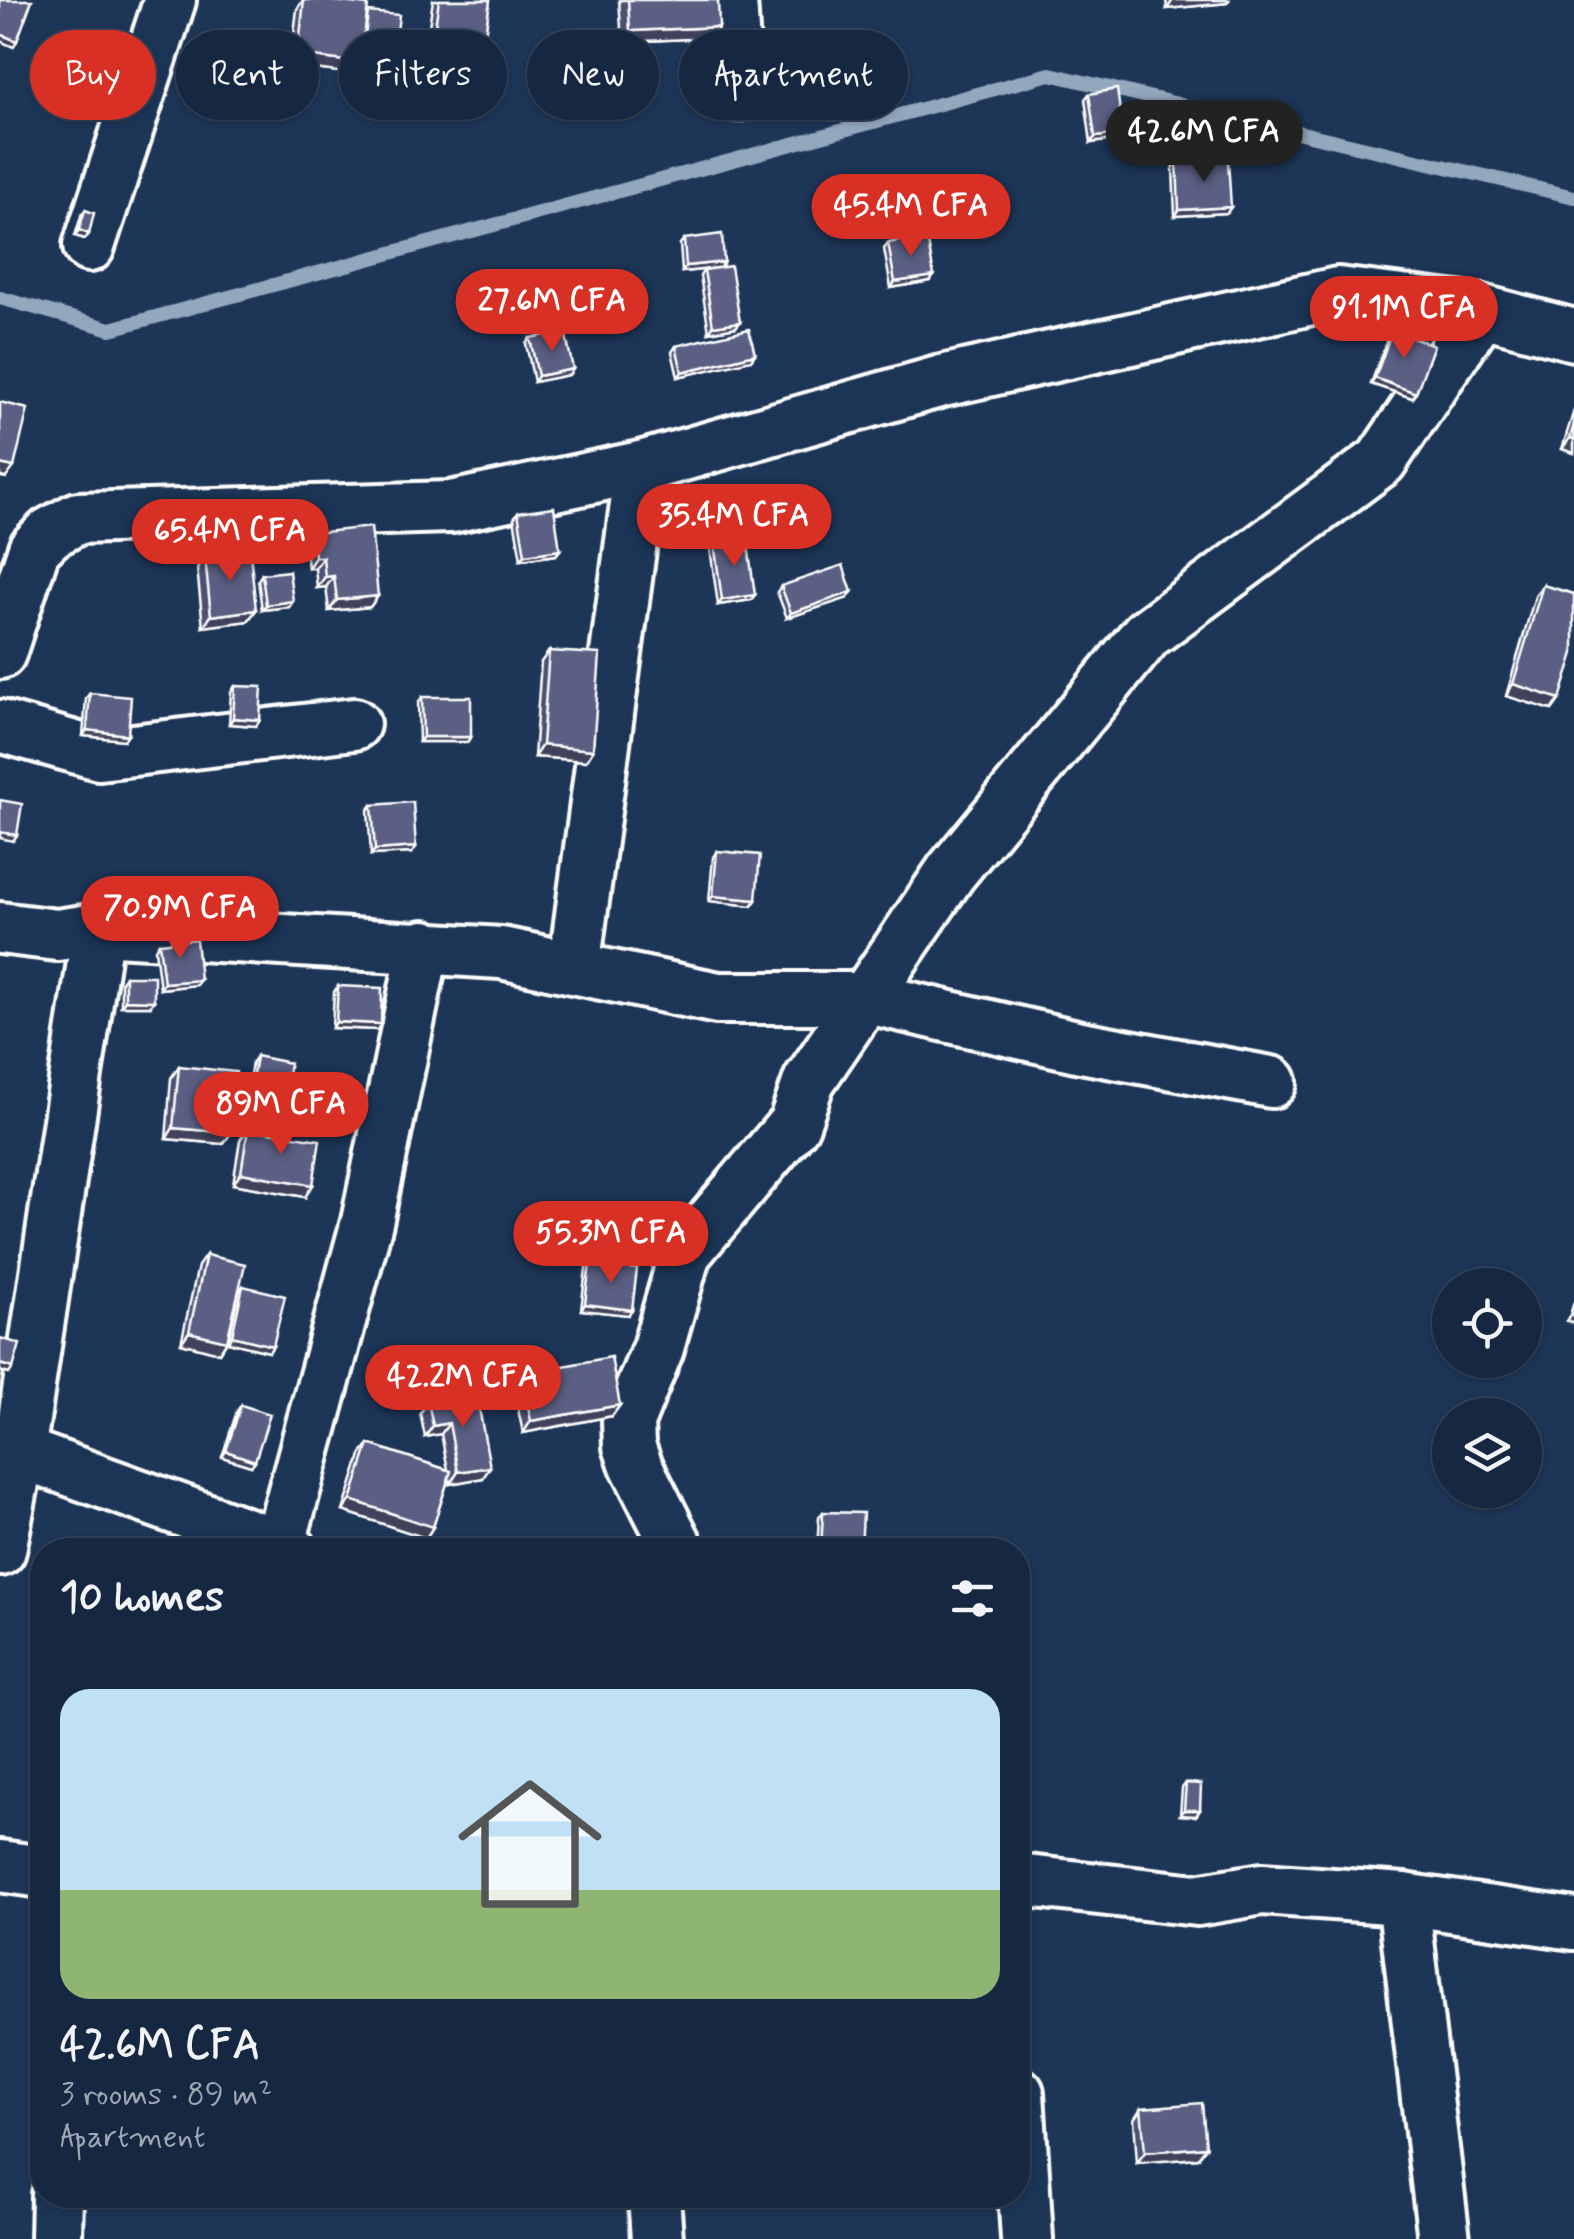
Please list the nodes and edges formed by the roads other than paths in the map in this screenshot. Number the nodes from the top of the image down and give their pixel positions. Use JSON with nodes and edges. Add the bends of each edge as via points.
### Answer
{"nodes":[{"id":1,"x":170,"y":0,"type":"edge"},
{"id":2,"x":731,"y":0,"type":"edge"},
{"id":3,"x":733,"y":30,"type":"edge"},
{"id":4,"x":89,"y":246,"type":"edge"},
{"id":5,"x":1482,"y":311,"type":"junction"},
{"id":6,"x":1574,"y":334,"type":"edge"},
{"id":7,"x":641,"y":467,"type":"junction"},
{"id":8,"x":0,"y":653,"type":"edge"},
{"id":9,"x":354,"y":724,"type":"dead end"},
{"id":10,"x":0,"y":726,"type":"edge"},
{"id":11,"x":0,"y":928,"type":"edge"},
{"id":12,"x":98,"y":929,"type":"junction"},
{"id":13,"x":424,"y":946,"type":"junction"},
{"id":14,"x":574,"y":968,"type":"junction"},
{"id":15,"x":868,"y":998,"type":"junction"},
{"id":16,"x":1271,"y":1082,"type":"dead end"},
{"id":17,"x":10,"y":1448,"type":"edge"},
{"id":18,"x":255,"y":1538,"type":"edge"},
{"id":19,"x":285,"y":1538,"type":"edge"},
{"id":20,"x":672,"y":1538,"type":"edge"},
{"id":21,"x":0,"y":1550,"type":"edge"},
{"id":22,"x":0,"y":1866,"type":"edge"},
{"id":23,"x":30,"y":1870,"type":"edge"},
{"id":24,"x":1030,"y":1881,"type":"edge"},
{"id":25,"x":1403,"y":1900,"type":"junction"},
{"id":26,"x":1574,"y":1924,"type":"edge"},
{"id":27,"x":56,"y":2208,"type":"edge"},
{"id":28,"x":655,"y":2208,"type":"edge"},
{"id":29,"x":1025,"y":2208,"type":"edge"},
{"id":30,"x":56,"y":2239,"type":"edge"},
{"id":31,"x":656,"y":2239,"type":"edge"},
{"id":32,"x":1027,"y":2239,"type":"edge"},
{"id":33,"x":1444,"y":2239,"type":"edge"}],
"edges":[{"from":1,"to":4,"type":"street"},
{"from":2,"to":3,"type":"street"},
{"from":5,"to":6,"type":"street"},
{"from":5,"to":7,"type":"street","via":[[1338,293],[942,382]]},
{"from":5,"to":15,"type":"street","via":[[1381,461],[1147,634],[951,872]]},
{"from":7,"to":8,"type":"street","via":[[451,506],[78,518],[34,549]]},
{"from":7,"to":14,"type":"street"},
{"from":9,"to":10,"type":"street","via":[[99,754]]},
{"from":11,"to":12,"type":"street","via":[[56,935]]},
{"from":12,"to":13,"type":"street"},
{"from":12,"to":17,"type":"street"},
{"from":13,"to":14,"type":"street"},
{"from":13,"to":19,"type":"street","via":[[367,1222]]},
{"from":14,"to":15,"type":"street","via":[[718,998]]},
{"from":15,"to":16,"type":"street"},
{"from":15,"to":20,"type":"street","via":[[809,1081],[794,1124],[685,1254],[628,1422],[629,1446]]},
{"from":17,"to":18,"type":"street"},
{"from":17,"to":21,"type":"street"},
{"from":22,"to":23,"type":"street"},
{"from":24,"to":25,"type":"street","via":[[1197,1900],[1262,1890]]},
{"from":25,"to":26,"type":"street"},
{"from":25,"to":33,"type":"street"},
{"from":27,"to":30,"type":"street"},
{"from":28,"to":31,"type":"street"},
{"from":29,"to":32,"type":"street"}]}
